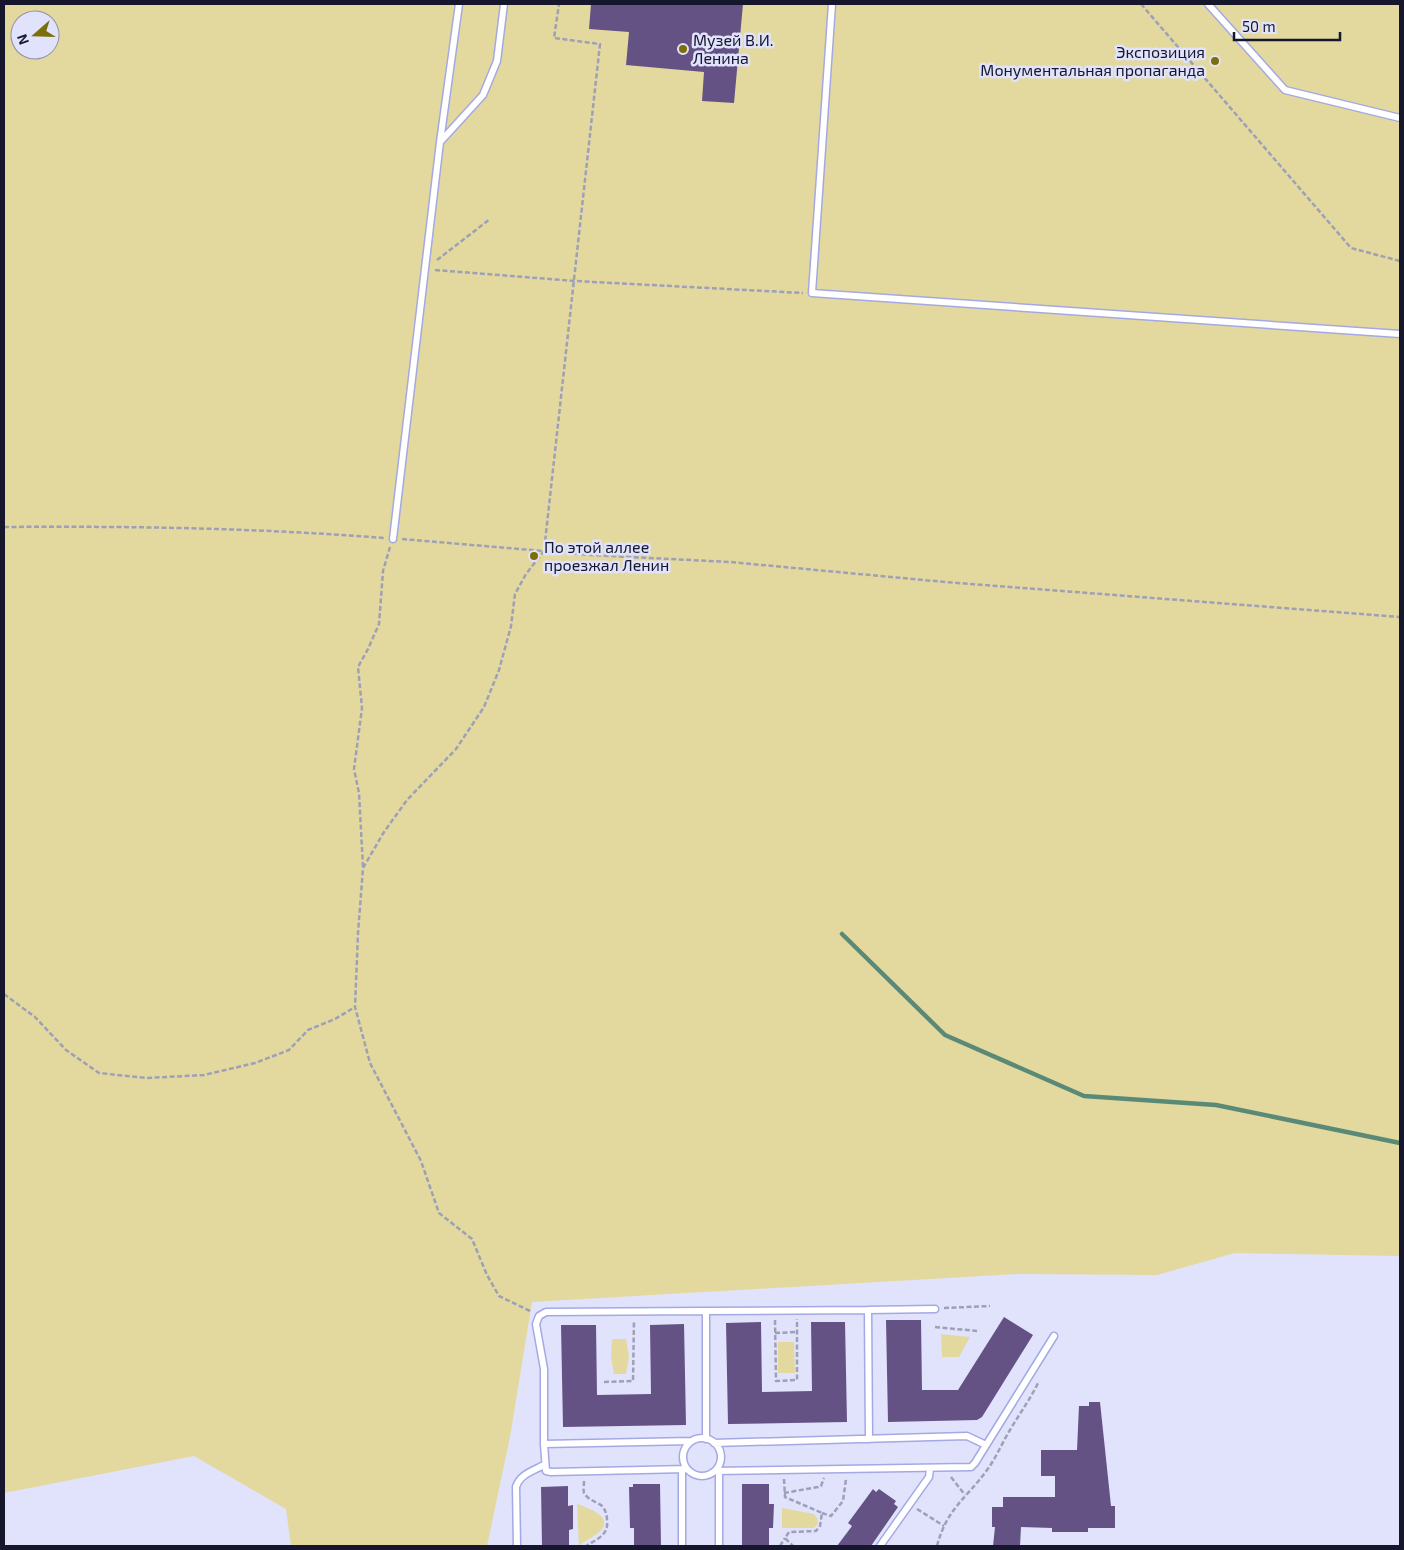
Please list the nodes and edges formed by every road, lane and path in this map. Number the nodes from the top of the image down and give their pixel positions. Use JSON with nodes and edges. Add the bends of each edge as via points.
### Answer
{"nodes":[{"id":1,"x":459,"y":4,"type":"edge"},
{"id":2,"x":504,"y":4,"type":"edge"},
{"id":3,"x":558,"y":4,"type":"edge"},
{"id":4,"x":832,"y":4,"type":"edge"},
{"id":5,"x":1142,"y":4,"type":"edge"},
{"id":6,"x":1208,"y":4,"type":"edge"},
{"id":7,"x":1400,"y":118,"type":"edge"},
{"id":8,"x":440,"y":142,"type":"junction"},
{"id":9,"x":490,"y":219,"type":"dead end"},
{"id":10,"x":1400,"y":261,"type":"edge"},
{"id":11,"x":426,"y":269,"type":"junction"},
{"id":12,"x":575,"y":281,"type":"junction"},
{"id":13,"x":812,"y":294,"type":"junction"},
{"id":14,"x":1400,"y":334,"type":"edge"},
{"id":15,"x":4,"y":527,"type":"edge"},
{"id":16,"x":393,"y":539,"type":"junction"},
{"id":17,"x":544,"y":551,"type":"junction"},
{"id":18,"x":1400,"y":617,"type":"edge"},
{"id":19,"x":363,"y":868,"type":"junction"},
{"id":20,"x":4,"y":994,"type":"edge"},
{"id":21,"x":355,"y":1007,"type":"junction"},
{"id":22,"x":990,"y":1306,"type":"dead end"},
{"id":23,"x":934,"y":1309,"type":"joint"},
{"id":24,"x":774,"y":1310,"type":"junction"},
{"id":25,"x":796,"y":1310,"type":"junction"},
{"id":26,"x":868,"y":1310,"type":"junction"},
{"id":27,"x":634,"y":1311,"type":"junction"},
{"id":28,"x":706,"y":1311,"type":"junction"},
{"id":29,"x":539,"y":1316,"type":"junction"},
{"id":30,"x":935,"y":1327,"type":"dead end"},
{"id":31,"x":977,"y":1331,"type":"dead end"},
{"id":32,"x":797,"y":1332,"type":"junction"},
{"id":33,"x":775,"y":1333,"type":"junction"},
{"id":34,"x":1054,"y":1336,"type":"dead end"},
{"id":35,"x":604,"y":1382,"type":"dead end"},
{"id":36,"x":706,"y":1439,"type":"junction"},
{"id":37,"x":869,"y":1439,"type":"junction"},
{"id":38,"x":691,"y":1441,"type":"junction"},
{"id":39,"x":714,"y":1443,"type":"junction"},
{"id":40,"x":544,"y":1444,"type":"junction"},
{"id":41,"x":986,"y":1446,"type":"junction"},
{"id":42,"x":544,"y":1465,"type":"junction"},
{"id":43,"x":684,"y":1469,"type":"junction"},
{"id":44,"x":930,"y":1469,"type":"junction"},
{"id":45,"x":717,"y":1470,"type":"junction"},
{"id":46,"x":951,"y":1477,"type":"dead end"},
{"id":47,"x":584,"y":1478,"type":"dead end"},
{"id":48,"x":784,"y":1478,"type":"dead end"},
{"id":49,"x":824,"y":1478,"type":"dead end"},
{"id":50,"x":846,"y":1478,"type":"dead end"},
{"id":51,"x":784,"y":1493,"type":"junction"},
{"id":52,"x":965,"y":1495,"type":"dead end"},
{"id":53,"x":910,"y":1504,"type":"junction"},
{"id":54,"x":822,"y":1513,"type":"junction"},
{"id":55,"x":944,"y":1526,"type":"dead end"},
{"id":56,"x":785,"y":1538,"type":"junction"},
{"id":57,"x":517,"y":1546,"type":"edge"},
{"id":58,"x":586,"y":1546,"type":"edge"},
{"id":59,"x":682,"y":1546,"type":"edge"},
{"id":60,"x":719,"y":1546,"type":"edge"},
{"id":61,"x":780,"y":1546,"type":"edge"},
{"id":62,"x":793,"y":1546,"type":"edge"},
{"id":63,"x":880,"y":1546,"type":"edge"}],
"edges":[{"from":1,"to":8,"type":"lane"},
{"from":2,"to":8,"type":"lane","via":[[497,61],[483,95]]},
{"from":3,"to":12,"type":"path","via":[[554,38],[600,44]]},
{"from":4,"to":13,"type":"lane"},
{"from":5,"to":10,"type":"path","via":[[1351,248]]},
{"from":6,"to":7,"type":"lane","via":[[1285,90]]},
{"from":8,"to":11,"type":"lane"},
{"from":9,"to":11,"type":"path"},
{"from":11,"to":12,"type":"path"},
{"from":11,"to":16,"type":"lane"},
{"from":12,"to":13,"type":"path"},
{"from":12,"to":17,"type":"path"},
{"from":13,"to":14,"type":"lane"},
{"from":15,"to":16,"type":"path","via":[[110,526]]},
{"from":16,"to":17,"type":"path"},
{"from":16,"to":19,"type":"path","via":[[383,571],[379,624],[358,667],[362,708],[354,770]]},
{"from":17,"to":18,"type":"path","via":[[730,562]]},
{"from":17,"to":19,"type":"path","via":[[515,594],[511,626],[484,706],[456,749],[407,800]]},
{"from":19,"to":21,"type":"path"},
{"from":20,"to":21,"type":"path","via":[[35,1017],[66,1050],[99,1072],[147,1078],[204,1075],[255,1063],[289,1050],[308,1030]]},
{"from":21,"to":29,"type":"path","via":[[370,1063],[421,1161],[439,1213],[472,1239],[499,1296]]},
{"from":22,"to":23,"type":"path"},
{"from":23,"to":26,"type":"lane"},
{"from":24,"to":25,"type":"lane"},
{"from":24,"to":28,"type":"lane"},
{"from":24,"to":33,"type":"path"},
{"from":25,"to":26,"type":"lane"},
{"from":25,"to":32,"type":"path"},
{"from":26,"to":37,"type":"lane"},
{"from":27,"to":28,"type":"lane"},
{"from":27,"to":29,"type":"lane","via":[[546,1312]]},
{"from":27,"to":35,"type":"path","via":[[633,1381]]},
{"from":28,"to":36,"type":"lane"},
{"from":29,"to":40,"type":"lane","via":[[536,1324],[544,1369]]},
{"from":30,"to":31,"type":"path"},
{"from":32,"to":33,"type":"path"},
{"from":32,"to":33,"type":"path","via":[[798,1380],[776,1381]]},
{"from":34,"to":41,"type":"lane"},
{"from":36,"to":38,"type":"lane"},
{"from":36,"to":39,"type":"lane"},
{"from":37,"to":39,"type":"lane"},
{"from":37,"to":41,"type":"lane","via":[[967,1436]]},
{"from":38,"to":40,"type":"lane"},
{"from":38,"to":43,"type":"lane","via":[[683,1454]]},
{"from":39,"to":45,"type":"lane","via":[[720,1454]]},
{"from":40,"to":42,"type":"lane"},
{"from":41,"to":44,"type":"lane","via":[[971,1467]]},
{"from":42,"to":43,"type":"lane","via":[[550,1472]]},
{"from":42,"to":57,"type":"lane","via":[[523,1476],[516,1487]]},
{"from":43,"to":45,"type":"lane","via":[[701,1476]]},
{"from":43,"to":59,"type":"lane"},
{"from":44,"to":45,"type":"lane"},
{"from":44,"to":53,"type":"lane","via":[[929,1477]]},
{"from":45,"to":60,"type":"lane"},
{"from":46,"to":52,"type":"path"},
{"from":47,"to":58,"type":"path","via":[[586,1496],[603,1507],[608,1523],[606,1532]]},
{"from":48,"to":51,"type":"path"},
{"from":49,"to":51,"type":"path","via":[[821,1486]]},
{"from":50,"to":54,"type":"path","via":[[843,1501],[831,1516]]},
{"from":51,"to":54,"type":"path","via":[[787,1498]]},
{"from":53,"to":55,"type":"path"},
{"from":53,"to":63,"type":"lane"},
{"from":54,"to":56,"type":"path","via":[[816,1531],[789,1532]]},
{"from":56,"to":61,"type":"path"},
{"from":56,"to":62,"type":"path"}]}
